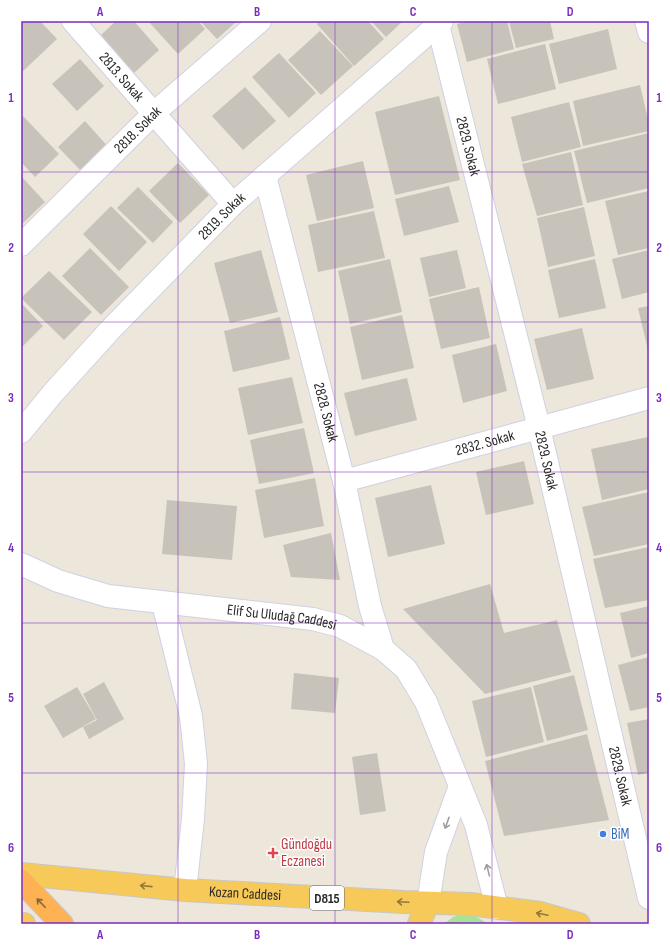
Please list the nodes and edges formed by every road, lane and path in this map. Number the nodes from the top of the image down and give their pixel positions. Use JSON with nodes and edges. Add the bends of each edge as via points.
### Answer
{"nodes":[{"id":1,"x":72,"y":21,"type":"edge"},
{"id":2,"x":260,"y":21,"type":"edge"},
{"id":3,"x":646,"y":21,"type":"edge"},
{"id":4,"x":440,"y":23,"type":"edge"},
{"id":5,"x":649,"y":32,"type":"edge"},
{"id":6,"x":154,"y":113,"type":"junction"},
{"id":7,"x":265,"y":176,"type":"junction"},
{"id":8,"x":233,"y":204,"type":"junction"},
{"id":9,"x":21,"y":246,"type":"edge"},
{"id":10,"x":649,"y":398,"type":"edge"},
{"id":11,"x":539,"y":428,"type":"junction"},
{"id":12,"x":21,"y":432,"type":"edge"},
{"id":13,"x":344,"y":481,"type":"junction"},
{"id":14,"x":21,"y":564,"type":"edge"},
{"id":15,"x":163,"y":603,"type":"junction"},
{"id":16,"x":383,"y":649,"type":"junction"},
{"id":17,"x":460,"y":786,"type":"junction"},
{"id":18,"x":21,"y":874,"type":"edge"},
{"id":19,"x":21,"y":882,"type":"edge"},
{"id":20,"x":185,"y":890,"type":"junction"},
{"id":21,"x":649,"y":898,"type":"edge"},
{"id":22,"x":428,"y":903,"type":"junction"},
{"id":23,"x":502,"y":916,"type":"edge"},
{"id":24,"x":21,"y":924,"type":"edge"},
{"id":25,"x":24,"y":924,"type":"edge"},
{"id":26,"x":62,"y":924,"type":"edge"},
{"id":27,"x":419,"y":924,"type":"edge"},
{"id":28,"x":579,"y":924,"type":"edge"}],
"edges":[{"from":1,"to":6,"type":"street","name":"2813. Sokak"},
{"from":2,"to":6,"type":"street","name":"2818. Sokak"},
{"from":3,"to":5,"type":"street"},
{"from":4,"to":7,"type":"street","name":"2819. Sokak"},
{"from":4,"to":11,"type":"street","name":"2829. Sokak"},
{"from":6,"to":8,"type":"street","name":"2813. Sokak"},
{"from":6,"to":9,"type":"street","name":"2818. Sokak"},
{"from":7,"to":8,"type":"street","name":"2819. Sokak"},
{"from":7,"to":13,"type":"street","name":"2828. Sokak"},
{"from":8,"to":12,"type":"street","name":"2819. Sokak","via":[[110,330]]},
{"from":10,"to":11,"type":"street","name":"2832. Sokak"},
{"from":11,"to":13,"type":"street","name":"2832. Sokak"},
{"from":11,"to":21,"type":"street","name":"2829. Sokak"},
{"from":13,"to":16,"type":"street","name":"2828. Sokak","via":[[370,606]]},
{"from":14,"to":15,"type":"street","name":"Elif Su Uludağ Caddesi","via":[[58,581],[108,596]]},
{"from":15,"to":16,"type":"street","name":"Elif Su Uludağ Caddesi","via":[[313,619],[340,626]]},
{"from":15,"to":20,"type":"street","via":[[191,716],[196,764],[194,819]]},
{"from":16,"to":17,"type":"street","name":"Elif Su Uludağ Caddesi","via":[[406,669],[426,702]]},
{"from":17,"to":22,"type":"street","one_way":true,"via":[[436,852]]},
{"from":23,"to":17,"type":"street","name":"Elif Su Uludağ Caddesi","one_way":true,"via":[[476,825]]},
{"from":20,"to":18,"type":"highway","name":"Kozan Caddesi","number":"D815","one_way":true},
{"from":26,"to":19,"type":"highway","one_way":true},
{"from":22,"to":20,"type":"highway","name":"Kozan Caddesi","number":"D815","one_way":true},
{"from":22,"to":23,"type":"highway","name":"Kozan Caddesi","number":"D815","via":[[470,904]]},
{"from":22,"to":27,"type":"highway"},
{"from":28,"to":23,"type":"highway","number":"D815","one_way":true,"via":[[540,913]]},
{"from":24,"to":25,"type":"highway"}]}
